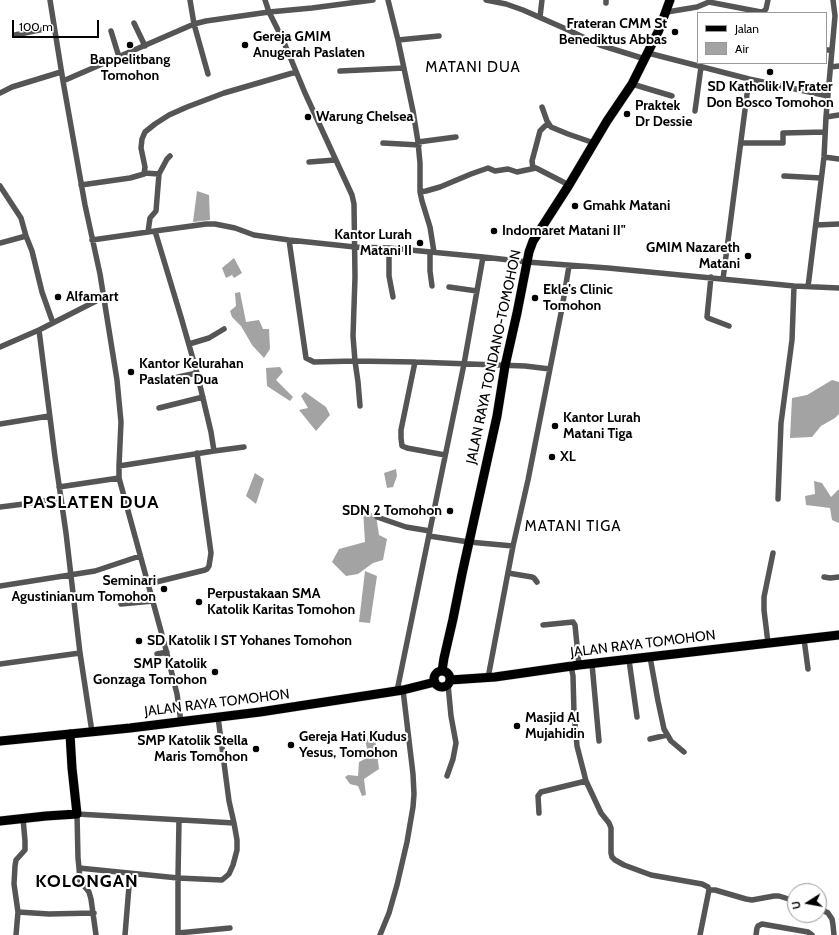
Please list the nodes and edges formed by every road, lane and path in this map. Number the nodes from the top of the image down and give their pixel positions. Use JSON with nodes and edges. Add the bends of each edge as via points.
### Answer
{"nodes":[{"id":1,"x":50,"y":0,"type":"edge"},
{"id":2,"x":190,"y":0,"type":"edge"},
{"id":3,"x":265,"y":0,"type":"edge"},
{"id":4,"x":373,"y":0,"type":"edge"},
{"id":5,"x":388,"y":0,"type":"edge"},
{"id":6,"x":486,"y":0,"type":"edge"},
{"id":7,"x":542,"y":0,"type":"edge"},
{"id":8,"x":670,"y":0,"type":"edge"},
{"id":9,"x":768,"y":0,"type":"edge"},
{"id":10,"x":833,"y":0,"type":"edge"},
{"id":11,"x":269,"y":12,"type":"junction"},
{"id":12,"x":666,"y":12,"type":"junction"},
{"id":13,"x":540,"y":17,"type":"junction"},
{"id":14,"x":134,"y":23,"type":"dead end"},
{"id":15,"x":194,"y":24,"type":"junction"},
{"id":16,"x":54,"y":27,"type":"junction"},
{"id":17,"x":111,"y":31,"type":"dead end"},
{"id":18,"x":15,"y":35,"type":"dead end"},
{"id":19,"x":439,"y":36,"type":"dead end"},
{"id":20,"x":398,"y":40,"type":"junction"},
{"id":21,"x":145,"y":46,"type":"junction"},
{"id":22,"x":829,"y":50,"type":"edge"},
{"id":23,"x":647,"y":56,"type":"junction"},
{"id":24,"x":119,"y":57,"type":"junction"},
{"id":25,"x":839,"y":66,"type":"edge"},
{"id":26,"x":701,"y":67,"type":"junction"},
{"id":27,"x":831,"y":67,"type":"junction"},
{"id":28,"x":404,"y":68,"type":"junction"},
{"id":29,"x":340,"y":71,"type":"dead end"},
{"id":30,"x":61,"y":72,"type":"junction"},
{"id":31,"x":296,"y":72,"type":"junction"},
{"id":32,"x":208,"y":74,"type":"dead end"},
{"id":33,"x":749,"y":79,"type":"junction"},
{"id":34,"x":62,"y":81,"type":"junction"},
{"id":35,"x":632,"y":84,"type":"junction"},
{"id":36,"x":0,"y":93,"type":"edge"},
{"id":37,"x":672,"y":96,"type":"dead end"},
{"id":38,"x":828,"y":96,"type":"junction"},
{"id":39,"x":542,"y":107,"type":"dead end"},
{"id":40,"x":694,"y":112,"type":"dead end"},
{"id":41,"x":839,"y":115,"type":"edge"},
{"id":42,"x":826,"y":117,"type":"junction"},
{"id":43,"x":548,"y":124,"type":"junction"},
{"id":44,"x":825,"y":132,"type":"junction"},
{"id":45,"x":456,"y":137,"type":"dead end"},
{"id":46,"x":384,"y":143,"type":"dead end"},
{"id":47,"x":594,"y":143,"type":"junction"},
{"id":48,"x":741,"y":143,"type":"junction"},
{"id":49,"x":418,"y":144,"type":"junction"},
{"id":50,"x":170,"y":156,"type":"dead end"},
{"id":51,"x":824,"y":157,"type":"junction"},
{"id":52,"x":839,"y":159,"type":"edge"},
{"id":53,"x":335,"y":160,"type":"junction"},
{"id":54,"x":309,"y":162,"type":"dead end"},
{"id":55,"x":533,"y":168,"type":"junction"},
{"id":56,"x":144,"y":172,"type":"junction"},
{"id":57,"x":159,"y":174,"type":"junction"},
{"id":58,"x":784,"y":176,"type":"dead end"},
{"id":59,"x":821,"y":178,"type":"junction"},
{"id":60,"x":81,"y":185,"type":"junction"},
{"id":61,"x":569,"y":185,"type":"junction"},
{"id":62,"x":0,"y":186,"type":"edge"},
{"id":63,"x":420,"y":192,"type":"junction"},
{"id":64,"x":839,"y":224,"type":"edge"},
{"id":65,"x":816,"y":225,"type":"junction"},
{"id":66,"x":155,"y":231,"type":"junction"},
{"id":67,"x":148,"y":232,"type":"junction"},
{"id":68,"x":26,"y":236,"type":"junction"},
{"id":69,"x":92,"y":240,"type":"junction"},
{"id":70,"x":289,"y":240,"type":"junction"},
{"id":71,"x":0,"y":242,"type":"edge"},
{"id":72,"x":355,"y":247,"type":"junction"},
{"id":73,"x":390,"y":248,"type":"junction"},
{"id":74,"x":432,"y":252,"type":"junction"},
{"id":75,"x":483,"y":256,"type":"junction"},
{"id":76,"x":527,"y":262,"type":"junction"},
{"id":77,"x":569,"y":266,"type":"junction"},
{"id":78,"x":711,"y":277,"type":"junction"},
{"id":79,"x":723,"y":279,"type":"junction"},
{"id":80,"x":432,"y":286,"type":"dead end"},
{"id":81,"x":794,"y":286,"type":"junction"},
{"id":82,"x":808,"y":286,"type":"junction"},
{"id":83,"x":449,"y":287,"type":"dead end"},
{"id":84,"x":839,"y":288,"type":"edge"},
{"id":85,"x":477,"y":291,"type":"junction"},
{"id":86,"x":104,"y":297,"type":"junction"},
{"id":87,"x":393,"y":297,"type":"dead end"},
{"id":88,"x":53,"y":323,"type":"junction"},
{"id":89,"x":729,"y":326,"type":"dead end"},
{"id":90,"x":224,"y":329,"type":"dead end"},
{"id":91,"x":39,"y":330,"type":"junction"},
{"id":92,"x":189,"y":344,"type":"junction"},
{"id":93,"x":0,"y":347,"type":"edge"},
{"id":94,"x":355,"y":361,"type":"junction"},
{"id":95,"x":415,"y":362,"type":"junction"},
{"id":96,"x":464,"y":364,"type":"junction"},
{"id":97,"x":505,"y":366,"type":"junction"},
{"id":98,"x":550,"y":369,"type":"junction"},
{"id":99,"x":197,"y":373,"type":"junction"},
{"id":100,"x":178,"y":377,"type":"dead end"},
{"id":101,"x":203,"y":397,"type":"junction"},
{"id":102,"x":360,"y":406,"type":"dead end"},
{"id":103,"x":159,"y":408,"type":"dead end"},
{"id":104,"x":49,"y":416,"type":"junction"},
{"id":105,"x":0,"y":424,"type":"edge"},
{"id":106,"x":244,"y":447,"type":"dead end"},
{"id":107,"x":214,"y":451,"type":"junction"},
{"id":108,"x":197,"y":453,"type":"junction"},
{"id":109,"x":445,"y":454,"type":"junction"},
{"id":110,"x":119,"y":466,"type":"junction"},
{"id":111,"x":119,"y":478,"type":"junction"},
{"id":112,"x":59,"y":488,"type":"junction"},
{"id":113,"x":60,"y":498,"type":"junction"},
{"id":114,"x":778,"y":499,"type":"dead end"},
{"id":115,"x":0,"y":507,"type":"edge"},
{"id":116,"x":377,"y":518,"type":"dead end"},
{"id":117,"x":430,"y":533,"type":"junction"},
{"id":118,"x":469,"y":542,"type":"junction"},
{"id":119,"x":513,"y":546,"type":"junction"},
{"id":120,"x":773,"y":553,"type":"dead end"},
{"id":121,"x":140,"y":556,"type":"junction"},
{"id":122,"x":508,"y":573,"type":"junction"},
{"id":123,"x":71,"y":575,"type":"junction"},
{"id":124,"x":824,"y":577,"type":"dead end"},
{"id":125,"x":839,"y":577,"type":"edge"},
{"id":126,"x":537,"y":582,"type":"dead end"},
{"id":127,"x":148,"y":584,"type":"junction"},
{"id":128,"x":0,"y":586,"type":"edge"},
{"id":129,"x":152,"y":601,"type":"junction"},
{"id":130,"x":121,"y":604,"type":"dead end"},
{"id":131,"x":543,"y":626,"type":"dead end"},
{"id":132,"x":839,"y":635,"type":"edge"},
{"id":133,"x":804,"y":639,"type":"junction"},
{"id":134,"x":768,"y":643,"type":"junction"},
{"id":135,"x":167,"y":652,"type":"junction"},
{"id":136,"x":80,"y":653,"type":"junction"},
{"id":137,"x":157,"y":654,"type":"dead end"},
{"id":138,"x":650,"y":657,"type":"junction"},
{"id":139,"x":628,"y":660,"type":"junction"},
{"id":140,"x":0,"y":664,"type":"edge"},
{"id":141,"x":592,"y":664,"type":"junction"},
{"id":142,"x":575,"y":666,"type":"junction"},
{"id":143,"x":808,"y":670,"type":"dead end"},
{"id":144,"x":442,"y":671,"type":"junction"},
{"id":145,"x":488,"y":678,"type":"junction"},
{"id":146,"x":435,"y":682,"type":"junction"},
{"id":147,"x":449,"y":682,"type":"junction"},
{"id":148,"x":400,"y":691,"type":"junction"},
{"id":149,"x":637,"y":717,"type":"dead end"},
{"id":150,"x":218,"y":718,"type":"junction"},
{"id":151,"x":181,"y":722,"type":"junction"},
{"id":152,"x":92,"y":732,"type":"junction"},
{"id":153,"x":70,"y":734,"type":"junction"},
{"id":154,"x":667,"y":735,"type":"junction"},
{"id":155,"x":650,"y":739,"type":"dead end"},
{"id":156,"x":0,"y":741,"type":"edge"},
{"id":157,"x":599,"y":741,"type":"dead end"},
{"id":158,"x":684,"y":752,"type":"dead end"},
{"id":159,"x":447,"y":776,"type":"dead end"},
{"id":160,"x":586,"y":781,"type":"junction"},
{"id":161,"x":539,"y":813,"type":"dead end"},
{"id":162,"x":76,"y":814,"type":"junction"},
{"id":163,"x":24,"y":818,"type":"junction"},
{"id":164,"x":179,"y":820,"type":"junction"},
{"id":165,"x":0,"y":821,"type":"edge"},
{"id":166,"x":234,"y":824,"type":"junction"},
{"id":167,"x":80,"y":868,"type":"junction"},
{"id":168,"x":130,"y":874,"type":"junction"},
{"id":169,"x":178,"y":878,"type":"junction"},
{"id":170,"x":709,"y":890,"type":"junction"},
{"id":171,"x":787,"y":898,"type":"edge"},
{"id":172,"x":18,"y":912,"type":"junction"},
{"id":173,"x":94,"y":913,"type":"junction"},
{"id":174,"x":827,"y":913,"type":"edge"},
{"id":175,"x":230,"y":928,"type":"dead end"},
{"id":176,"x":178,"y":934,"type":"edge"},
{"id":177,"x":16,"y":935,"type":"edge"},
{"id":178,"x":96,"y":935,"type":"edge"},
{"id":179,"x":125,"y":935,"type":"edge"},
{"id":180,"x":380,"y":935,"type":"edge"},
{"id":181,"x":700,"y":935,"type":"edge"},
{"id":182,"x":756,"y":935,"type":"edge"},
{"id":183,"x":812,"y":935,"type":"edge"},
{"id":184,"x":834,"y":935,"type":"edge"}],
"edges":[{"from":1,"to":16,"type":"street"},
{"from":2,"to":15,"type":"street"},
{"from":3,"to":11,"type":"street"},
{"from":4,"to":11,"type":"street"},
{"from":5,"to":20,"type":"street"},
{"from":6,"to":13,"type":"street","via":[[506,4]]},
{"from":7,"to":13,"type":"street"},
{"from":8,"to":12,"type":"main road","name":"JALAN RAYA TONDANO-TOMOHON"},
{"from":9,"to":12,"type":"street","via":[[766,9],[761,12],[709,2],[697,7]]},
{"from":10,"to":22,"type":"street","via":[[835,16]]},
{"from":11,"to":15,"type":"street"},
{"from":11,"to":31,"type":"street"},
{"from":12,"to":23,"type":"main road","name":"JALAN RAYA TONDANO-TOMOHON"},
{"from":13,"to":23,"type":"street","via":[[600,45]]},
{"from":14,"to":21,"type":"street"},
{"from":15,"to":21,"type":"street"},
{"from":15,"to":32,"type":"street"},
{"from":16,"to":18,"type":"street"},
{"from":16,"to":30,"type":"street"},
{"from":17,"to":24,"type":"street"},
{"from":19,"to":20,"type":"street"},
{"from":20,"to":28,"type":"street"},
{"from":21,"to":24,"type":"street"},
{"from":22,"to":27,"type":"street"},
{"from":23,"to":26,"type":"street"},
{"from":23,"to":35,"type":"main road","name":"JALAN RAYA TONDANO-TOMOHON"},
{"from":24,"to":34,"type":"street"},
{"from":25,"to":27,"type":"street"},
{"from":26,"to":33,"type":"street"},
{"from":26,"to":40,"type":"street"},
{"from":27,"to":38,"type":"street"},
{"from":28,"to":29,"type":"street"},
{"from":28,"to":49,"type":"street"},
{"from":30,"to":34,"type":"street"},
{"from":30,"to":36,"type":"street"},
{"from":31,"to":53,"type":"street"},
{"from":31,"to":56,"type":"street","via":[[224,93],[169,115],[155,124],[142,139]]},
{"from":33,"to":38,"type":"street"},
{"from":33,"to":48,"type":"street"},
{"from":34,"to":60,"type":"street"},
{"from":35,"to":37,"type":"street"},
{"from":35,"to":47,"type":"main road","name":"JALAN RAYA TONDANO-TOMOHON"},
{"from":38,"to":42,"type":"street"},
{"from":39,"to":43,"type":"street"},
{"from":41,"to":42,"type":"street"},
{"from":42,"to":44,"type":"street"},
{"from":43,"to":47,"type":"street"},
{"from":43,"to":55,"type":"street","via":[[540,131],[532,161]]},
{"from":44,"to":48,"type":"street","via":[[783,133],[783,143]]},
{"from":44,"to":51,"type":"street"},
{"from":45,"to":49,"type":"street"},
{"from":46,"to":49,"type":"street"},
{"from":47,"to":61,"type":"main road","name":"JALAN RAYA TONDANO-TOMOHON"},
{"from":48,"to":79,"type":"street"},
{"from":49,"to":63,"type":"street"},
{"from":50,"to":57,"type":"street"},
{"from":51,"to":52,"type":"street"},
{"from":51,"to":59,"type":"street"},
{"from":53,"to":54,"type":"street"},
{"from":53,"to":72,"type":"street","via":[[354,204]]},
{"from":55,"to":61,"type":"street"},
{"from":55,"to":63,"type":"street","via":[[517,172],[508,169],[495,171],[488,168]]},
{"from":56,"to":57,"type":"street"},
{"from":56,"to":60,"type":"street","via":[[130,178]]},
{"from":57,"to":67,"type":"street","via":[[156,211],[150,218]]},
{"from":58,"to":59,"type":"street"},
{"from":59,"to":65,"type":"street"},
{"from":60,"to":69,"type":"street"},
{"from":61,"to":76,"type":"main road","name":"JALAN RAYA TONDANO-TOMOHON","via":[[533,241]]},
{"from":62,"to":68,"type":"street","via":[[21,218]]},
{"from":63,"to":74,"type":"street","via":[[433,237]]},
{"from":64,"to":65,"type":"street"},
{"from":65,"to":82,"type":"street"},
{"from":66,"to":67,"type":"street"},
{"from":66,"to":70,"type":"street","via":[[215,224],[254,235]]},
{"from":66,"to":92,"type":"street"},
{"from":67,"to":69,"type":"street"},
{"from":68,"to":71,"type":"street"},
{"from":68,"to":88,"type":"street"},
{"from":69,"to":86,"type":"street"},
{"from":70,"to":72,"type":"street"},
{"from":70,"to":94,"type":"street","via":[[306,358],[314,362]]},
{"from":72,"to":73,"type":"street"},
{"from":72,"to":94,"type":"street"},
{"from":73,"to":74,"type":"street"},
{"from":73,"to":87,"type":"street","via":[[389,276]]},
{"from":74,"to":75,"type":"street"},
{"from":74,"to":80,"type":"street"},
{"from":75,"to":76,"type":"street"},
{"from":75,"to":85,"type":"street"},
{"from":76,"to":77,"type":"street"},
{"from":76,"to":97,"type":"main road","name":"JALAN RAYA TONDANO-TOMOHON"},
{"from":77,"to":78,"type":"street"},
{"from":77,"to":98,"type":"street"},
{"from":78,"to":79,"type":"street"},
{"from":78,"to":89,"type":"street","via":[[707,317]]},
{"from":79,"to":81,"type":"street"},
{"from":81,"to":82,"type":"street"},
{"from":81,"to":114,"type":"street","via":[[792,340],[781,423]]},
{"from":82,"to":84,"type":"street"},
{"from":83,"to":85,"type":"street"},
{"from":85,"to":96,"type":"street"},
{"from":86,"to":88,"type":"street"},
{"from":86,"to":110,"type":"street","via":[[120,404]]},
{"from":88,"to":91,"type":"street"},
{"from":90,"to":92,"type":"street","via":[[209,338]]},
{"from":91,"to":93,"type":"street"},
{"from":91,"to":104,"type":"street"},
{"from":92,"to":99,"type":"street"},
{"from":94,"to":95,"type":"street"},
{"from":94,"to":102,"type":"street"},
{"from":95,"to":96,"type":"street"},
{"from":95,"to":109,"type":"street","via":[[401,430],[402,446]]},
{"from":96,"to":97,"type":"street"},
{"from":96,"to":109,"type":"street"},
{"from":97,"to":98,"type":"street"},
{"from":97,"to":118,"type":"main road","name":"JALAN RAYA TONDANO-TOMOHON","via":[[497,416]]},
{"from":98,"to":119,"type":"street"},
{"from":99,"to":100,"type":"street"},
{"from":99,"to":101,"type":"street"},
{"from":101,"to":103,"type":"street"},
{"from":101,"to":107,"type":"street"},
{"from":104,"to":105,"type":"street"},
{"from":104,"to":112,"type":"street"},
{"from":106,"to":107,"type":"street"},
{"from":107,"to":108,"type":"street"},
{"from":108,"to":110,"type":"street"},
{"from":108,"to":127,"type":"street","via":[[211,554],[209,566],[205,570]]},
{"from":109,"to":117,"type":"street"},
{"from":110,"to":111,"type":"street"},
{"from":111,"to":112,"type":"street"},
{"from":111,"to":121,"type":"street"},
{"from":112,"to":113,"type":"street"},
{"from":113,"to":115,"type":"street"},
{"from":113,"to":123,"type":"street"},
{"from":116,"to":117,"type":"street"},
{"from":117,"to":118,"type":"street"},
{"from":117,"to":148,"type":"street"},
{"from":118,"to":119,"type":"street"},
{"from":118,"to":144,"type":"main road","name":"JALAN RAYA TONDANO-TOMOHON"},
{"from":119,"to":122,"type":"street"},
{"from":120,"to":134,"type":"street","via":[[764,604]]},
{"from":121,"to":123,"type":"street","via":[[95,571]]},
{"from":121,"to":127,"type":"street"},
{"from":122,"to":126,"type":"street","via":[[532,577]]},
{"from":122,"to":145,"type":"street"},
{"from":123,"to":128,"type":"street"},
{"from":123,"to":136,"type":"street"},
{"from":124,"to":125,"type":"street"},
{"from":127,"to":129,"type":"street"},
{"from":129,"to":130,"type":"street"},
{"from":129,"to":135,"type":"street"},
{"from":131,"to":142,"type":"street","via":[[572,621],[574,623]]},
{"from":132,"to":133,"type":"main road","name":"JALAN RAYA TOMOHON"},
{"from":133,"to":134,"type":"main road","name":"JALAN RAYA TOMOHON"},
{"from":133,"to":143,"type":"street"},
{"from":134,"to":138,"type":"main road","name":"JALAN RAYA TOMOHON"},
{"from":135,"to":137,"type":"street"},
{"from":135,"to":151,"type":"street"},
{"from":136,"to":140,"type":"street"},
{"from":136,"to":152,"type":"street"},
{"from":138,"to":139,"type":"main road","name":"JALAN RAYA TOMOHON"},
{"from":138,"to":154,"type":"street","via":[[661,717]]},
{"from":139,"to":141,"type":"main road","name":"JALAN RAYA TOMOHON"},
{"from":139,"to":149,"type":"street"},
{"from":141,"to":142,"type":"main road","name":"JALAN RAYA TOMOHON"},
{"from":141,"to":157,"type":"street"},
{"from":142,"to":145,"type":"main road","name":"JALAN RAYA TOMOHON"},
{"from":142,"to":160,"type":"street","via":[[573,676],[577,746]]},
{"from":144,"to":146,"type":"main road","via":[[436,674]]},
{"from":144,"to":147,"type":"main road","via":[[448,674]]},
{"from":145,"to":147,"type":"main road","name":"JALAN RAYA TOMOHON"},
{"from":146,"to":147,"type":"main road","name":"JALAN RAYA TOMOHON","via":[[442,687]]},
{"from":146,"to":148,"type":"main road","name":"JALAN RAYA TOMOHON"},
{"from":147,"to":159,"type":"street","via":[[456,743]]},
{"from":148,"to":150,"type":"main road","name":"JALAN RAYA TOMOHON"},
{"from":148,"to":180,"type":"street","via":[[413,774],[413,807],[392,902]]},
{"from":150,"to":151,"type":"main road","name":"JALAN RAYA TOMOHON"},
{"from":150,"to":166,"type":"street"},
{"from":151,"to":152,"type":"main road","name":"JALAN RAYA TOMOHON"},
{"from":152,"to":153,"type":"main road","name":"JALAN RAYA TOMOHON"},
{"from":153,"to":156,"type":"main road","name":"JALAN RAYA TOMOHON"},
{"from":153,"to":162,"type":"main road"},
{"from":154,"to":155,"type":"street"},
{"from":154,"to":158,"type":"street"},
{"from":160,"to":161,"type":"street","via":[[541,792],[538,796]]},
{"from":160,"to":170,"type":"street","via":[[611,828],[611,853],[614,860],[651,875],[702,884]]},
{"from":162,"to":163,"type":"main road"},
{"from":162,"to":164,"type":"street"},
{"from":162,"to":167,"type":"street"},
{"from":163,"to":165,"type":"main road"},
{"from":163,"to":172,"type":"street","via":[[25,850],[16,860],[15,866],[14,884]]},
{"from":164,"to":166,"type":"street"},
{"from":164,"to":169,"type":"street"},
{"from":166,"to":169,"type":"street","via":[[237,850],[233,865],[225,879]]},
{"from":167,"to":168,"type":"street"},
{"from":167,"to":173,"type":"street","via":[[80,881],[89,892]]},
{"from":168,"to":169,"type":"street"},
{"from":168,"to":179,"type":"street"},
{"from":169,"to":176,"type":"street"},
{"from":170,"to":171,"type":"street","via":[[752,900],[774,896]]},
{"from":170,"to":181,"type":"street"},
{"from":172,"to":173,"type":"street"},
{"from":172,"to":177,"type":"street"},
{"from":173,"to":178,"type":"street"},
{"from":174,"to":184,"type":"street","via":[[834,925]]},
{"from":175,"to":176,"type":"street"},
{"from":182,"to":183,"type":"street","via":[[758,926],[762,924],[808,932]]}]}
